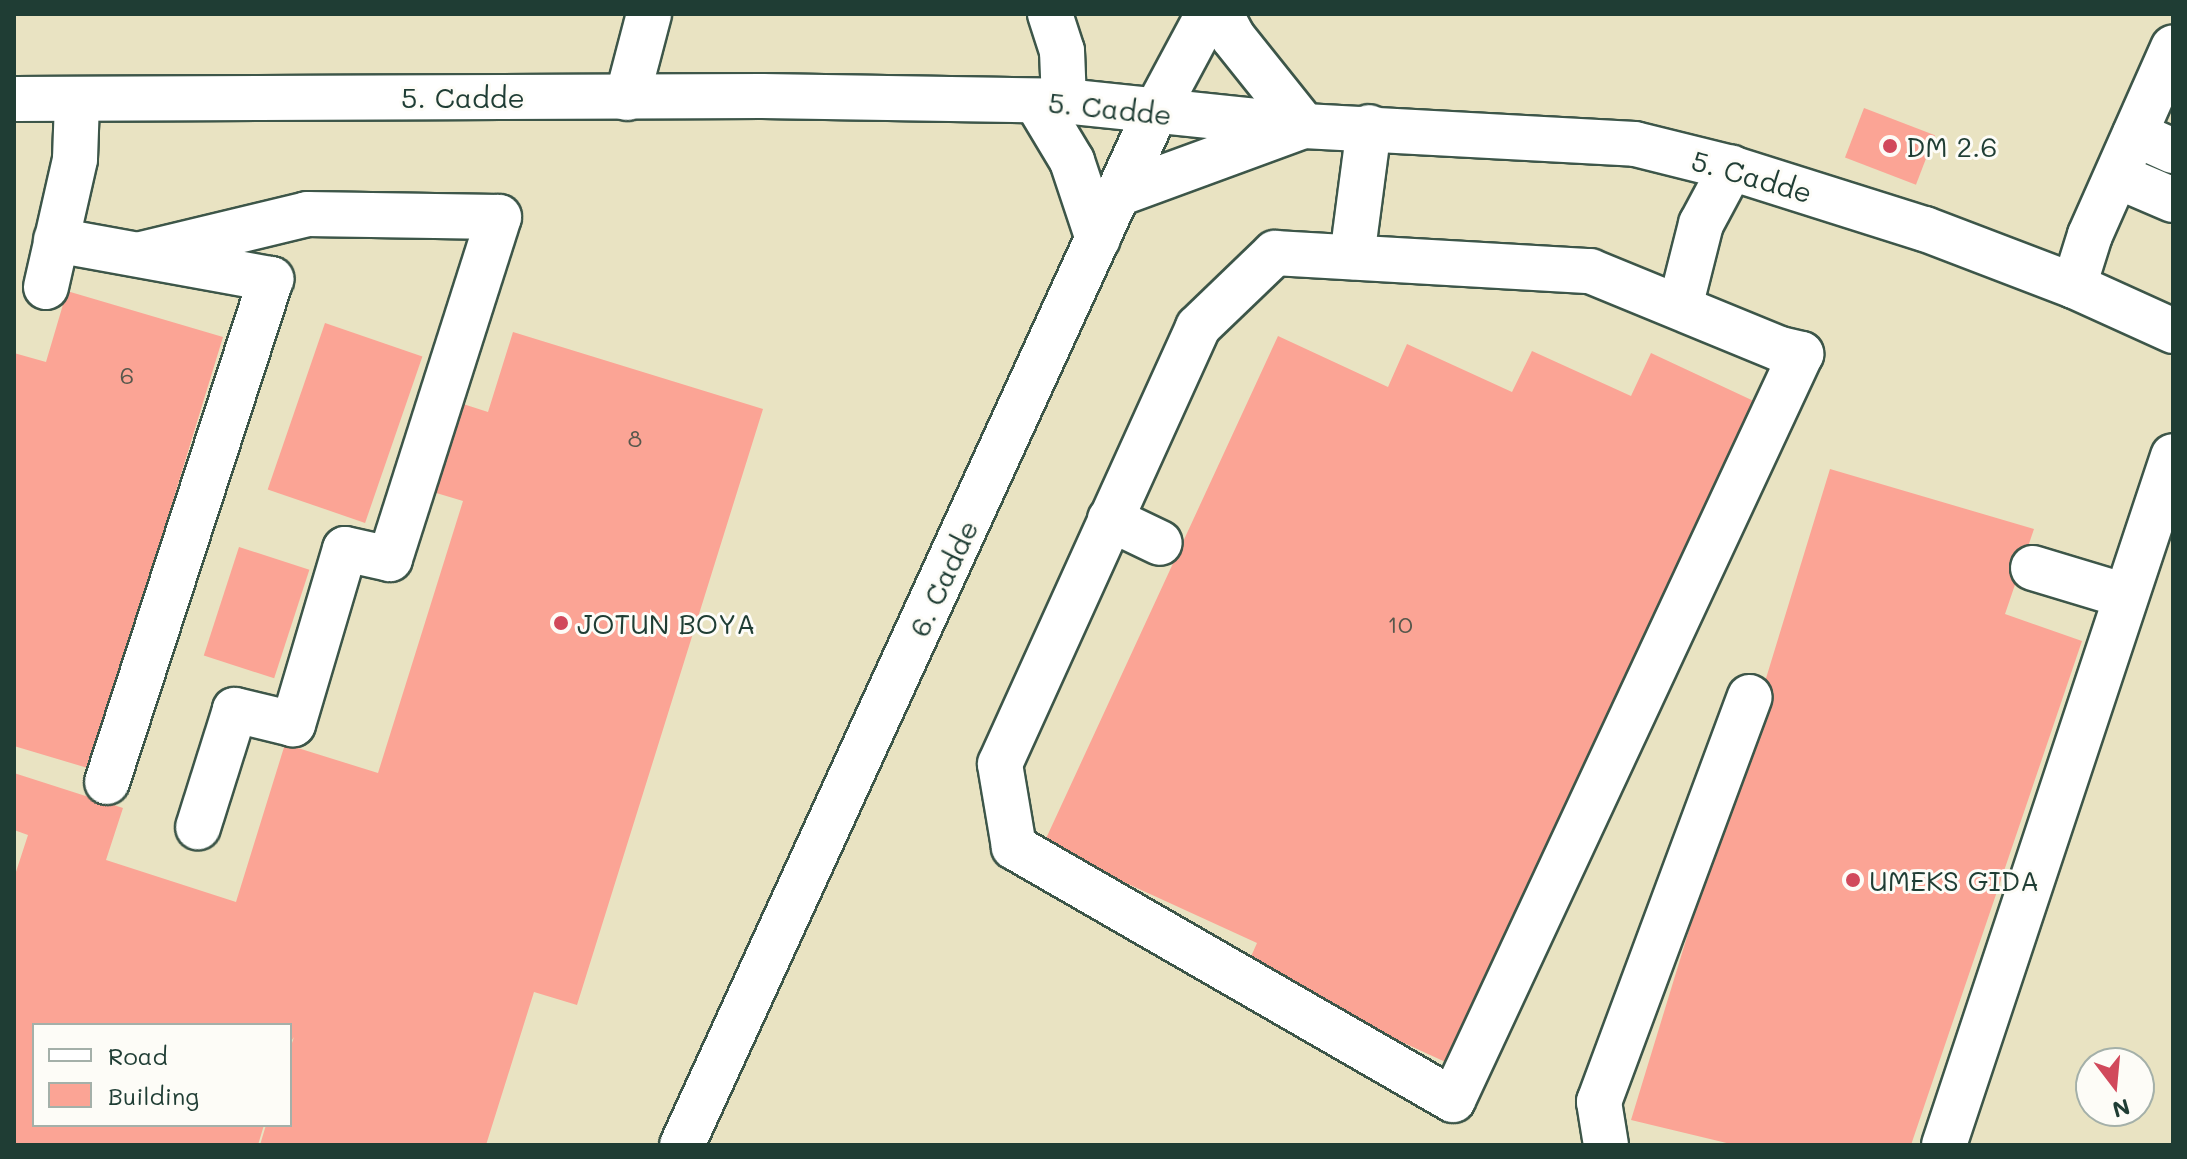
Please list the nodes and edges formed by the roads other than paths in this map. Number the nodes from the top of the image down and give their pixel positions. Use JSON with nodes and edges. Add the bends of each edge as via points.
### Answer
{"nodes":[{"id":1,"x":649,"y":14,"type":"edge"},
{"id":2,"x":1050,"y":14,"type":"edge"},
{"id":3,"x":1208,"y":14,"type":"edge"},
{"id":4,"x":1221,"y":14,"type":"edge"},
{"id":5,"x":2173,"y":48,"type":"edge"},
{"id":6,"x":627,"y":98,"type":"junction"},
{"id":7,"x":14,"y":99,"type":"edge"},
{"id":8,"x":77,"y":101,"type":"junction"},
{"id":9,"x":1050,"y":101,"type":"junction"},
{"id":10,"x":1155,"y":113,"type":"junction"},
{"id":11,"x":1304,"y":126,"type":"junction"},
{"id":12,"x":1369,"y":127,"type":"junction"},
{"id":13,"x":2154,"y":142,"type":"edge"},
{"id":14,"x":1731,"y":168,"type":"junction"},
{"id":15,"x":2117,"y":176,"type":"junction"},
{"id":16,"x":1118,"y":194,"type":"junction"},
{"id":17,"x":2173,"y":200,"type":"edge"},
{"id":18,"x":1098,"y":239,"type":"junction"},
{"id":19,"x":56,"y":240,"type":"junction"},
{"id":20,"x":142,"y":254,"type":"junction"},
{"id":21,"x":1352,"y":257,"type":"junction"},
{"id":22,"x":2074,"y":286,"type":"junction"},
{"id":23,"x":46,"y":287,"type":"dead end"},
{"id":24,"x":1680,"y":307,"type":"junction"},
{"id":25,"x":2173,"y":331,"type":"edge"},
{"id":26,"x":2173,"y":456,"type":"edge"},
{"id":27,"x":1110,"y":519,"type":"junction"},
{"id":28,"x":1160,"y":543,"type":"dead end"},
{"id":29,"x":2033,"y":568,"type":"dead end"},
{"id":30,"x":2126,"y":596,"type":"junction"},
{"id":31,"x":1750,"y":697,"type":"dead end"},
{"id":32,"x":107,"y":782,"type":"dead end"},
{"id":33,"x":198,"y":827,"type":"dead end"},
{"id":34,"x":682,"y":1145,"type":"edge"},
{"id":35,"x":1606,"y":1145,"type":"edge"},
{"id":36,"x":1944,"y":1145,"type":"edge"}],
"edges":[{"from":1,"to":6,"type":"street"},
{"from":2,"to":9,"type":"street","via":[[1062,51]]},
{"from":3,"to":10,"type":"street","name":"6. Cadde"},
{"from":4,"to":11,"type":"street"},
{"from":5,"to":13,"type":"street"},
{"from":6,"to":8,"type":"street","name":"5. Cadde"},
{"from":6,"to":9,"type":"street","name":"5. Cadde"},
{"from":7,"to":8,"type":"street","name":"5. Cadde"},
{"from":8,"to":19,"type":"street","via":[[75,159]]},
{"from":9,"to":10,"type":"street","name":"5. Cadde"},
{"from":9,"to":18,"type":"street"},
{"from":10,"to":11,"type":"street","name":"5. Cadde"},
{"from":10,"to":16,"type":"street","name":"6. Cadde"},
{"from":11,"to":12,"type":"street","name":"5. Cadde"},
{"from":11,"to":16,"type":"street"},
{"from":12,"to":14,"type":"street","name":"5. Cadde","via":[[1635,144]]},
{"from":12,"to":21,"type":"street"},
{"from":13,"to":15,"type":"street"},
{"from":14,"to":22,"type":"street","name":"5. Cadde","via":[[1925,229]]},
{"from":14,"to":24,"type":"street","via":[[1701,224]]},
{"from":15,"to":17,"type":"street"},
{"from":15,"to":22,"type":"street"},
{"from":16,"to":18,"type":"street","name":"6. Cadde"},
{"from":18,"to":34,"type":"street","name":"6. Cadde"},
{"from":19,"to":20,"type":"street"},
{"from":19,"to":23,"type":"street"},
{"from":20,"to":32,"type":"street","via":[[271,279]]},
{"from":20,"to":33,"type":"street","via":[[307,214],[499,217],[390,559],[345,549],[293,724],[235,710]]},
{"from":21,"to":24,"type":"street","via":[[1590,271]]},
{"from":21,"to":27,"type":"street","via":[[1275,253],[1198,327]]},
{"from":22,"to":25,"type":"street","name":"5. Cadde"},
{"from":24,"to":27,"type":"street","via":[[1801,354],[1453,1100],[1014,847],[1000,764]]},
{"from":26,"to":30,"type":"street"},
{"from":27,"to":28,"type":"street"},
{"from":29,"to":30,"type":"street"},
{"from":30,"to":36,"type":"street"},
{"from":31,"to":35,"type":"street","via":[[1599,1102]]}]}
